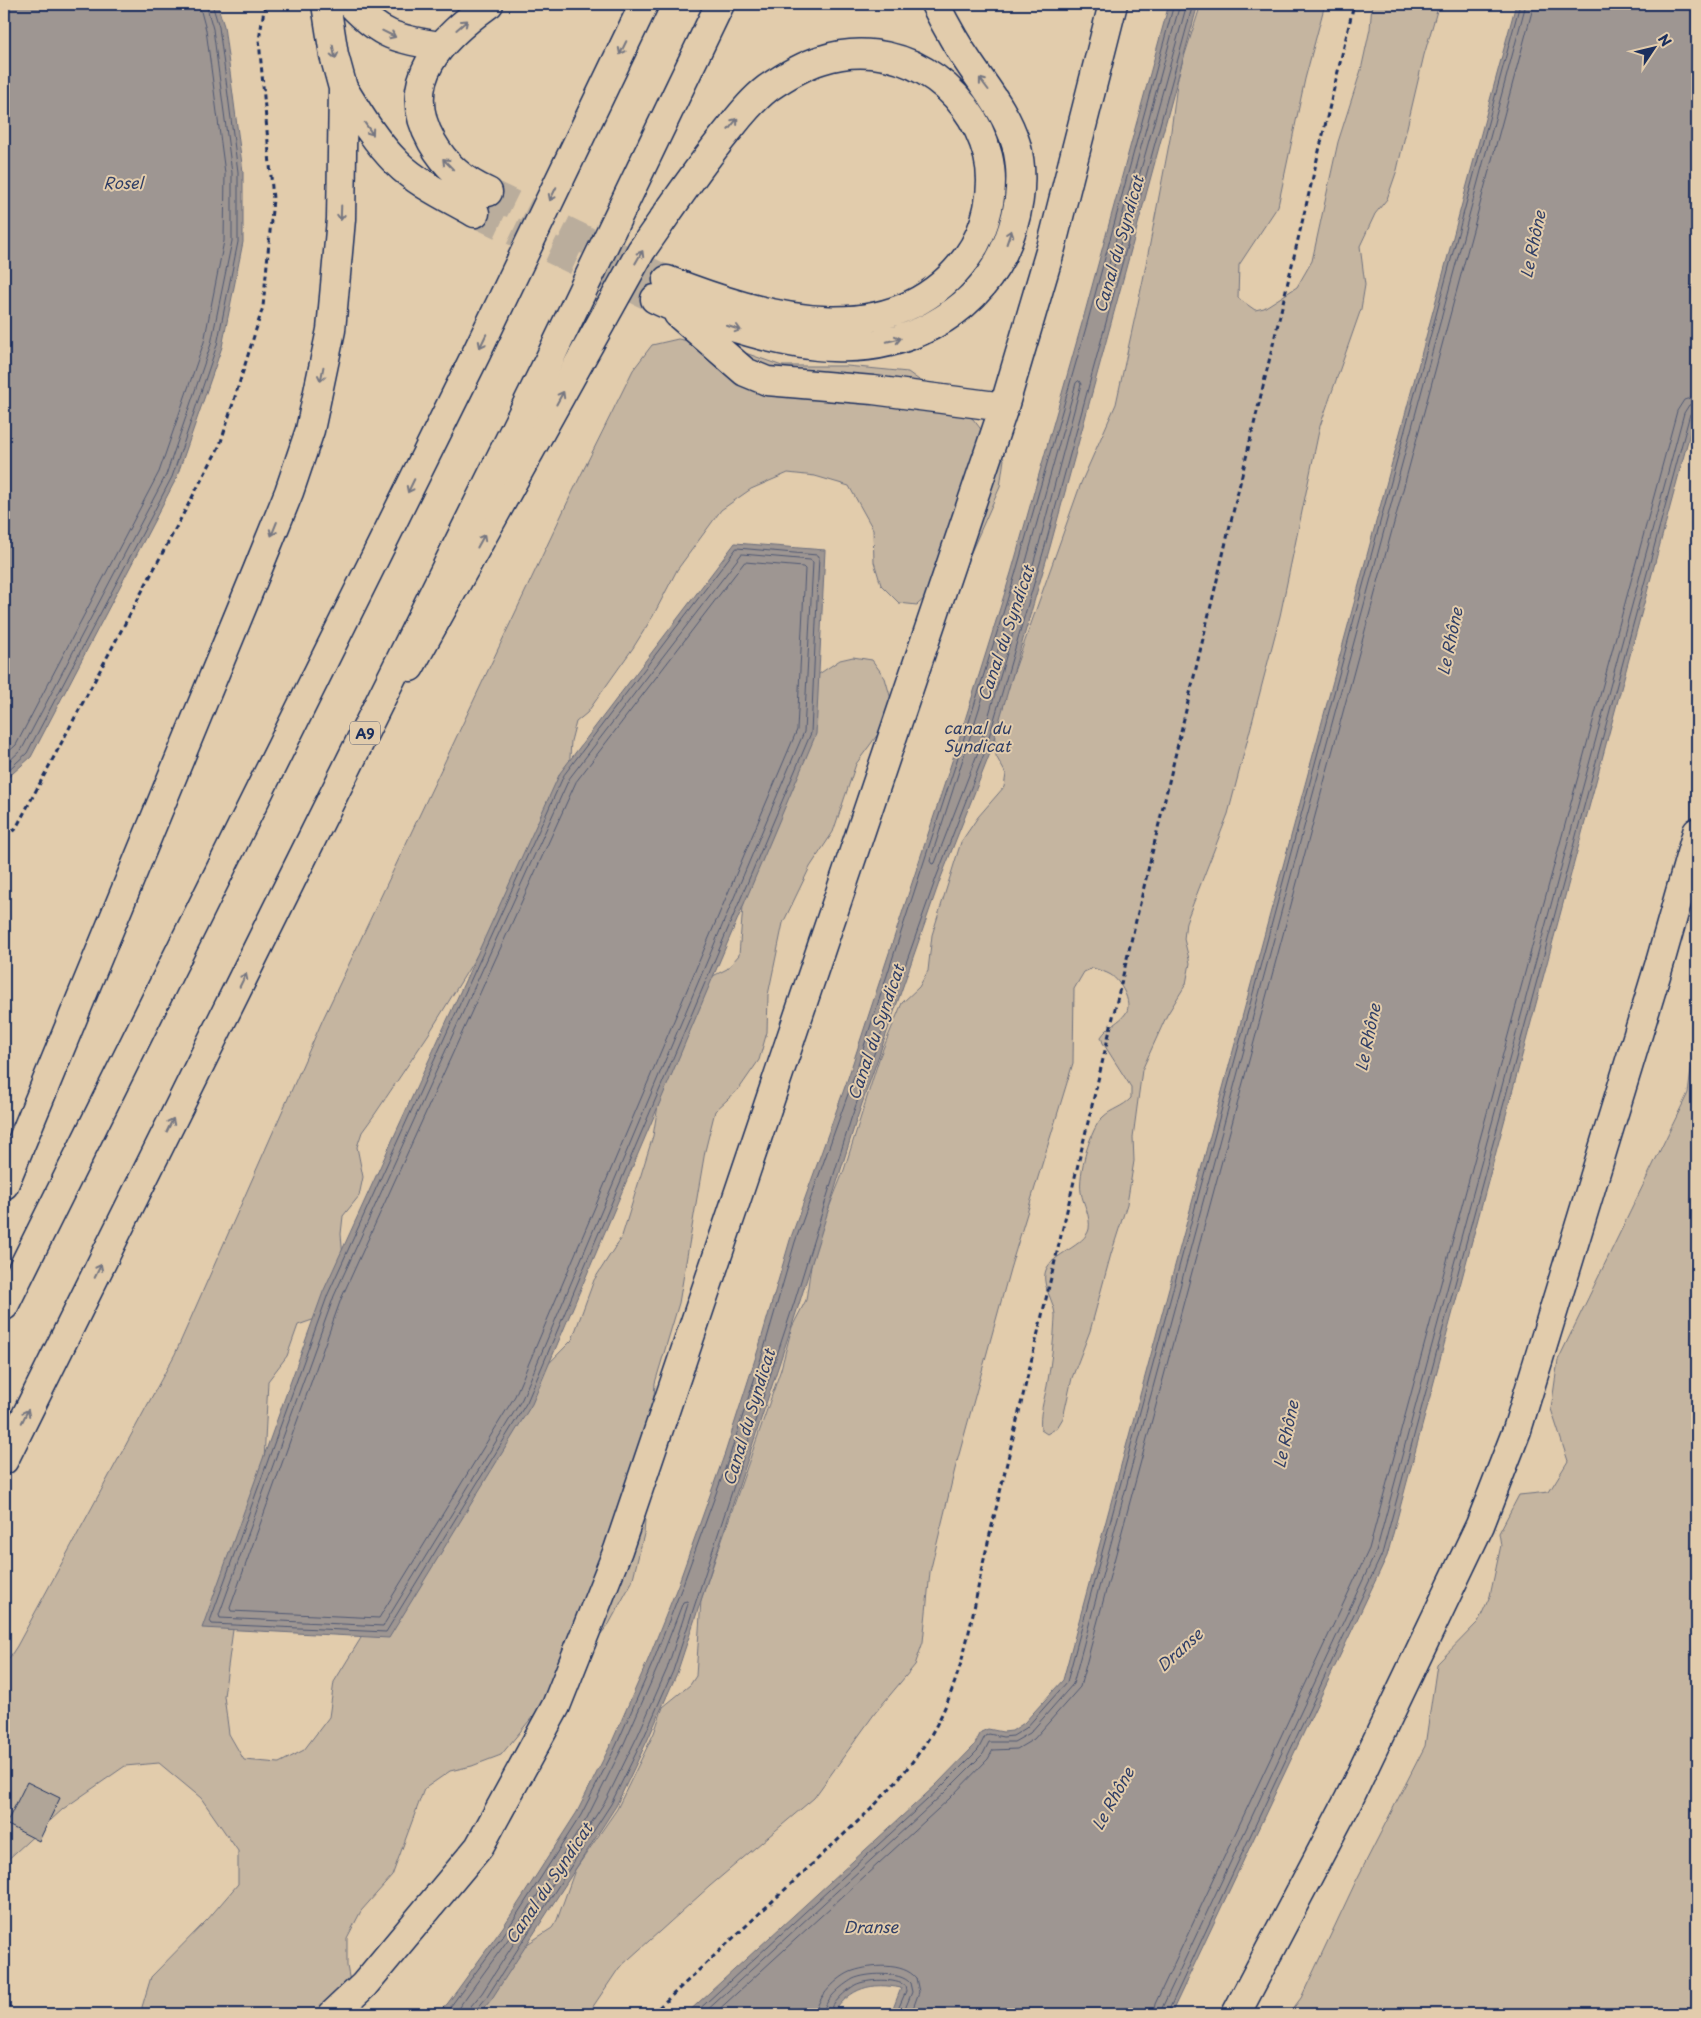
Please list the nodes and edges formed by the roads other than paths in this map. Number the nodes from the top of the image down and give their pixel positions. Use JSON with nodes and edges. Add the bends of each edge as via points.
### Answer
{"nodes":[{"id":1,"x":326,"y":4,"type":"edge"},
{"id":2,"x":351,"y":4,"type":"edge"},
{"id":3,"x":489,"y":4,"type":"edge"},
{"id":4,"x":644,"y":4,"type":"edge"},
{"id":5,"x":720,"y":4,"type":"edge"},
{"id":6,"x":935,"y":4,"type":"edge"},
{"id":7,"x":1113,"y":4,"type":"edge"},
{"id":8,"x":440,"y":46,"type":"junction"},
{"id":9,"x":343,"y":88,"type":"junction"},
{"id":10,"x":663,"y":295,"type":"junction"},
{"id":11,"x":1004,"y":407,"type":"junction"},
{"id":12,"x":1697,"y":832,"type":"edge"},
{"id":13,"x":295,"y":874,"type":"junction"},
{"id":14,"x":4,"y":1185,"type":"edge"},
{"id":15,"x":4,"y":1306,"type":"edge"},
{"id":16,"x":4,"y":1460,"type":"edge"},
{"id":17,"x":333,"y":2014,"type":"edge"},
{"id":18,"x":1236,"y":2014,"type":"edge"}],
"edges":[{"from":1,"to":9,"type":"main road","one_way":true},
{"from":2,"to":8,"type":"main road","one_way":true,"via":[[385,32],[402,40]]},
{"from":8,"to":3,"type":"main road","one_way":true},
{"from":4,"to":15,"type":"main road","one_way":true,"via":[[472,363]]},
{"from":5,"to":13,"type":"main road","number":"A9","via":[[554,350]]},
{"from":10,"to":6,"type":"main road","one_way":true,"via":[[747,332],[810,345],[840,347],[881,344],[921,331],[941,322],[972,298],[1006,246],[1019,200],[1019,167],[1016,145],[995,98],[950,34]]},
{"from":7,"to":11,"type":"main road","via":[[1051,248]]},
{"from":9,"to":8,"type":"main road","one_way":true,"via":[[370,132],[398,164],[426,184],[481,202],[478,188],[440,156],[423,124],[418,104],[421,80]]},
{"from":9,"to":14,"type":"main road","one_way":true,"via":[[337,269],[331,330],[310,430],[257,571]]},
{"from":10,"to":11,"type":"main road","via":[[746,372],[767,380]]},
{"from":13,"to":10,"type":"main road","one_way":true,"via":[[641,252],[682,191],[739,117],[767,90],[802,68],[841,56],[873,54],[913,64],[935,76],[953,92],[975,121],[991,176],[987,212],[974,247],[954,273],[914,303],[884,314],[813,320],[718,300]]},
{"from":11,"to":17,"type":"main road","via":[[618,1550],[556,1706],[478,1847],[364,1985]]},
{"from":12,"to":18,"type":"main road","via":[[1517,1430],[1480,1525],[1349,1799]]},
{"from":16,"to":13,"type":"main road","number":"A9","one_way":true}]}
